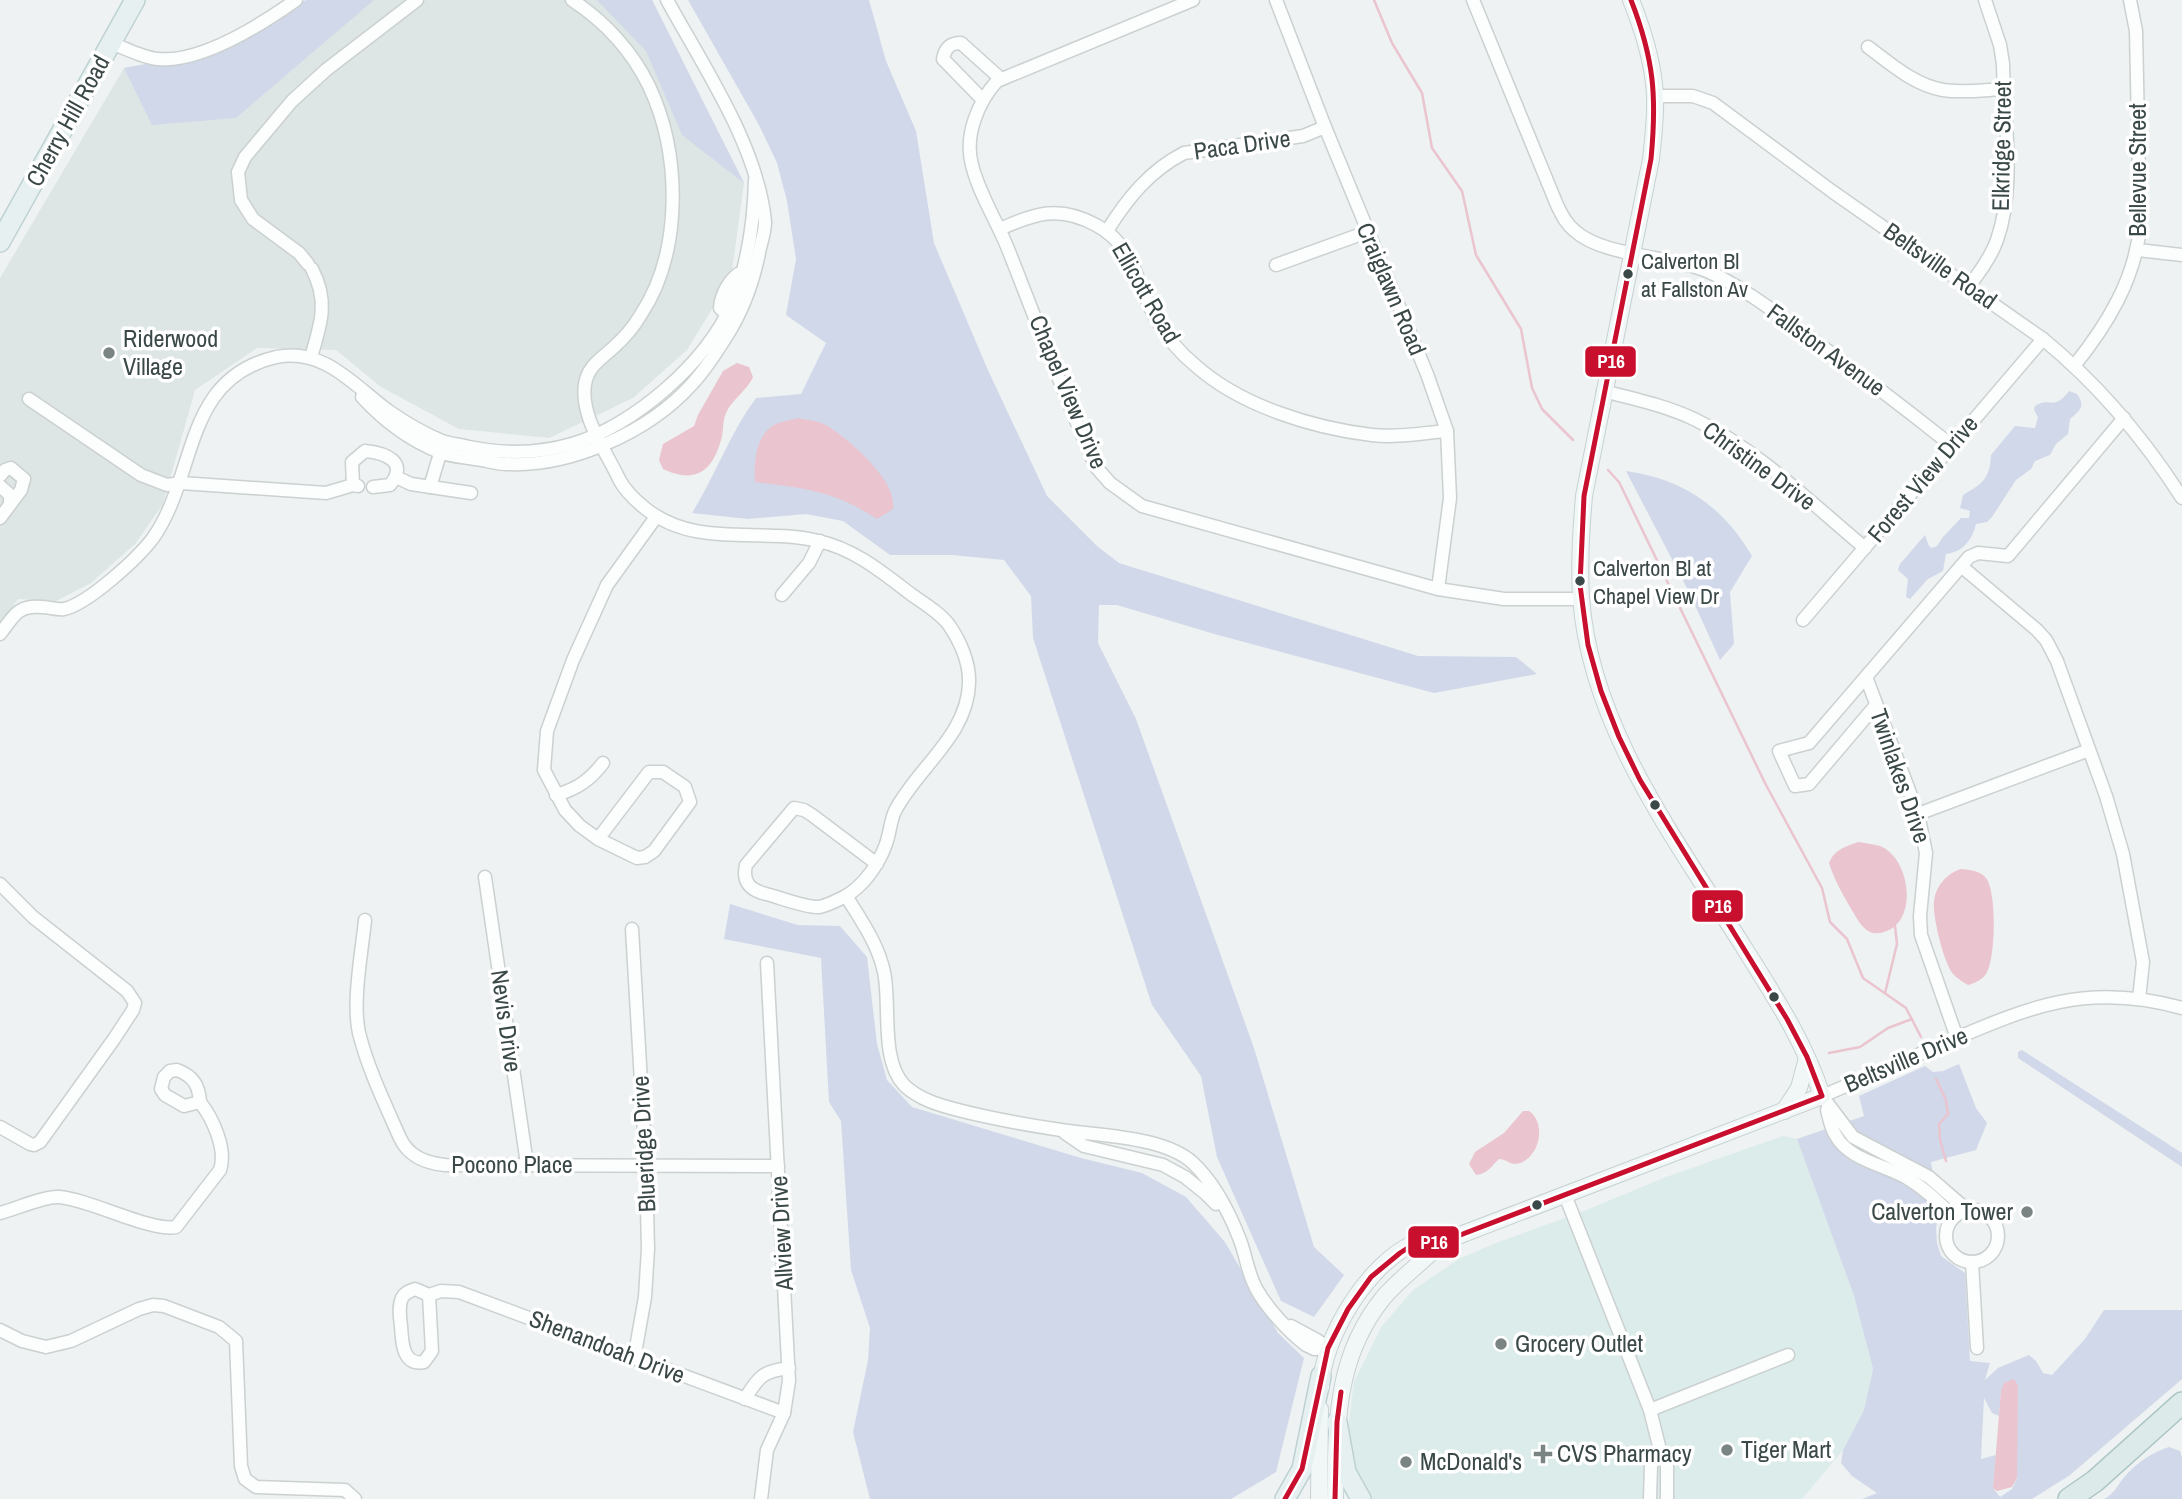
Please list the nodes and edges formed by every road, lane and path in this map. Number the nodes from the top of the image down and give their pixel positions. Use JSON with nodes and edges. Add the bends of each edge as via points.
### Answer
{"nodes":[{"id":1,"x":135,"y":0,"type":"edge"},
{"id":2,"x":296,"y":0,"type":"edge"},
{"id":3,"x":417,"y":0,"type":"edge"},
{"id":4,"x":572,"y":0,"type":"edge"},
{"id":5,"x":667,"y":0,"type":"edge"},
{"id":6,"x":1193,"y":0,"type":"edge"},
{"id":7,"x":1276,"y":0,"type":"edge"},
{"id":8,"x":1473,"y":0,"type":"edge"},
{"id":9,"x":1631,"y":0,"type":"edge"},
{"id":10,"x":1985,"y":0,"type":"edge"},
{"id":11,"x":2130,"y":0,"type":"edge"},
{"id":12,"x":111,"y":43,"type":"junction"},
{"id":13,"x":1868,"y":47,"type":"dead end"},
{"id":14,"x":1001,"y":79,"type":"junction"},
{"id":15,"x":2004,"y":89,"type":"junction"},
{"id":16,"x":1655,"y":96,"type":"junction"},
{"id":17,"x":983,"y":100,"type":"junction"},
{"id":18,"x":1325,"y":127,"type":"junction"},
{"id":19,"x":755,"y":180,"type":"junction"},
{"id":20,"x":1000,"y":229,"type":"junction"},
{"id":21,"x":1107,"y":231,"type":"junction"},
{"id":22,"x":1367,"y":232,"type":"junction"},
{"id":23,"x":0,"y":242,"type":"edge"},
{"id":24,"x":2138,"y":250,"type":"junction"},
{"id":25,"x":1632,"y":252,"type":"junction"},
{"id":26,"x":2182,"y":255,"type":"edge"},
{"id":27,"x":1276,"y":265,"type":"dead end"},
{"id":28,"x":741,"y":272,"type":"junction"},
{"id":29,"x":755,"y":276,"type":"junction"},
{"id":30,"x":1969,"y":286,"type":"junction"},
{"id":31,"x":731,"y":318,"type":"junction"},
{"id":32,"x":2043,"y":339,"type":"junction"},
{"id":33,"x":311,"y":357,"type":"junction"},
{"id":34,"x":2074,"y":366,"type":"junction"},
{"id":35,"x":1604,"y":391,"type":"junction"},
{"id":36,"x":29,"y":399,"type":"dead end"},
{"id":37,"x":2124,"y":418,"type":"junction"},
{"id":38,"x":1447,"y":430,"type":"junction"},
{"id":39,"x":600,"y":441,"type":"junction"},
{"id":40,"x":1951,"y":445,"type":"junction"},
{"id":41,"x":442,"y":447,"type":"junction"},
{"id":42,"x":0,"y":476,"type":"edge"},
{"id":43,"x":396,"y":477,"type":"junction"},
{"id":44,"x":181,"y":483,"type":"junction"},
{"id":45,"x":0,"y":485,"type":"edge"},
{"id":46,"x":373,"y":487,"type":"dead end"},
{"id":47,"x":429,"y":487,"type":"junction"},
{"id":48,"x":471,"y":493,"type":"dead end"},
{"id":49,"x":2182,"y":498,"type":"edge"},
{"id":50,"x":10,"y":504,"type":"junction"},
{"id":51,"x":656,"y":517,"type":"junction"},
{"id":52,"x":0,"y":518,"type":"edge"},
{"id":53,"x":820,"y":541,"type":"junction"},
{"id":54,"x":1865,"y":548,"type":"junction"},
{"id":55,"x":1962,"y":566,"type":"junction"},
{"id":56,"x":1438,"y":590,"type":"junction"},
{"id":57,"x":782,"y":595,"type":"dead end"},
{"id":58,"x":1581,"y":599,"type":"junction"},
{"id":59,"x":1803,"y":620,"type":"dead end"},
{"id":60,"x":0,"y":634,"type":"edge"},
{"id":61,"x":1866,"y":677,"type":"junction"},
{"id":62,"x":1876,"y":705,"type":"junction"},
{"id":63,"x":2089,"y":750,"type":"junction"},
{"id":64,"x":603,"y":763,"type":"dead end"},
{"id":65,"x":556,"y":795,"type":"junction"},
{"id":66,"x":1918,"y":814,"type":"junction"},
{"id":67,"x":598,"y":839,"type":"junction"},
{"id":68,"x":877,"y":864,"type":"junction"},
{"id":69,"x":485,"y":877,"type":"dead end"},
{"id":70,"x":0,"y":884,"type":"edge"},
{"id":71,"x":846,"y":896,"type":"junction"},
{"id":72,"x":365,"y":920,"type":"dead end"},
{"id":73,"x":632,"y":929,"type":"dead end"},
{"id":74,"x":767,"y":963,"type":"dead end"},
{"id":75,"x":2139,"y":999,"type":"junction"},
{"id":76,"x":2182,"y":1008,"type":"edge"},
{"id":77,"x":1957,"y":1038,"type":"junction"},
{"id":78,"x":1807,"y":1058,"type":"junction"},
{"id":79,"x":1822,"y":1096,"type":"junction"},
{"id":80,"x":200,"y":1102,"type":"dead end"},
{"id":81,"x":1784,"y":1111,"type":"junction"},
{"id":82,"x":0,"y":1126,"type":"edge"},
{"id":83,"x":1062,"y":1130,"type":"junction"},
{"id":84,"x":1166,"y":1156,"type":"junction"},
{"id":85,"x":1887,"y":1161,"type":"junction"},
{"id":86,"x":527,"y":1164,"type":"junction"},
{"id":87,"x":778,"y":1166,"type":"junction"},
{"id":88,"x":646,"y":1167,"type":"junction"},
{"id":89,"x":1565,"y":1195,"type":"junction"},
{"id":90,"x":1967,"y":1210,"type":"junction"},
{"id":91,"x":0,"y":1213,"type":"edge"},
{"id":92,"x":1953,"y":1217,"type":"junction"},
{"id":93,"x":1231,"y":1222,"type":"junction"},
{"id":94,"x":1442,"y":1242,"type":"junction"},
{"id":95,"x":1972,"y":1262,"type":"junction"},
{"id":96,"x":429,"y":1295,"type":"junction"},
{"id":97,"x":0,"y":1330,"type":"edge"},
{"id":98,"x":1328,"y":1348,"type":"junction"},
{"id":99,"x":1977,"y":1348,"type":"dead end"},
{"id":100,"x":1788,"y":1355,"type":"dead end"},
{"id":101,"x":634,"y":1359,"type":"junction"},
{"id":102,"x":789,"y":1368,"type":"junction"},
{"id":103,"x":1321,"y":1376,"type":"junction"},
{"id":104,"x":745,"y":1399,"type":"junction"},
{"id":105,"x":2182,"y":1403,"type":"edge"},
{"id":106,"x":1650,"y":1410,"type":"junction"},
{"id":107,"x":784,"y":1413,"type":"junction"},
{"id":108,"x":1337,"y":1422,"type":"junction"},
{"id":109,"x":1660,"y":1450,"type":"junction"},
{"id":110,"x":355,"y":1499,"type":"edge"},
{"id":111,"x":761,"y":1499,"type":"edge"},
{"id":112,"x":1285,"y":1499,"type":"edge"},
{"id":113,"x":1319,"y":1499,"type":"edge"},
{"id":114,"x":1335,"y":1499,"type":"edge"},
{"id":115,"x":1361,"y":1499,"type":"edge"},
{"id":116,"x":1650,"y":1499,"type":"edge"},
{"id":117,"x":1667,"y":1499,"type":"edge"},
{"id":118,"x":2069,"y":1499,"type":"edge"}],
"edges":[{"from":1,"to":12,"type":"main road","name":"Cherry Hill Road"},
{"from":2,"to":12,"type":"street","via":[[266,21],[200,54],[157,59]]},
{"from":3,"to":33,"type":"street","via":[[292,101],[245,157],[238,172],[241,200],[253,219],[299,253],[320,284],[322,311]]},
{"from":4,"to":39,"type":"street","via":[[611,32],[633,59],[649,87],[670,156],[673,211],[658,281],[626,335],[593,364],[584,387]]},
{"from":5,"to":19,"type":"street","via":[[742,138]]},
{"from":6,"to":14,"type":"street","name":"Chapel View Drive"},
{"from":7,"to":18,"type":"street","name":"Craiglawn Road"},
{"from":8,"to":25,"type":"street","name":"Fallston Avenue","via":[[1563,217],[1588,240]]},
{"from":9,"to":16,"type":"street"},
{"from":10,"to":15,"type":"street","name":"Elkridge Street","via":[[2000,45]]},
{"from":11,"to":24,"type":"street","name":"Bellevue Street","via":[[2137,60]]},
{"from":12,"to":23,"type":"main road","name":"Cherry Hill Road"},
{"from":13,"to":15,"type":"street","via":[[1930,86],[1953,91]]},
{"from":14,"to":17,"type":"street","name":"Chapel View Drive"},
{"from":14,"to":17,"type":"street","via":[[961,43],[945,50],[943,59],[948,67]]},
{"from":15,"to":30,"type":"street","name":"Elkridge Street","via":[[2004,212],[1992,251]]},
{"from":16,"to":25,"type":"street","via":[[1651,159]]},
{"from":16,"to":30,"type":"street","name":"Beltsville Road","via":[[1693,96],[1713,103]]},
{"from":17,"to":20,"type":"street","name":"Chapel View Drive","via":[[976,112],[970,149]]},
{"from":18,"to":21,"type":"street","name":"Paca Drive","via":[[1303,136],[1184,153],[1167,161],[1139,187]]},
{"from":18,"to":22,"type":"street","name":"Craiglawn Road"},
{"from":19,"to":28,"type":"street","via":[[754,222]]},
{"from":19,"to":29,"type":"street","via":[[765,224]]},
{"from":20,"to":21,"type":"street","name":"Ellicott Road","via":[[1024,218],[1062,212]]},
{"from":20,"to":56,"type":"street","name":"Chapel View Drive","via":[[1091,457],[1110,483],[1142,506]]},
{"from":21,"to":38,"type":"street","name":"Ellicott Road","via":[[1125,251],[1154,316],[1175,345],[1198,368],[1239,395],[1291,416],[1373,435]]},
{"from":22,"to":27,"type":"street"},
{"from":22,"to":38,"type":"street","name":"Craiglawn Road"},
{"from":24,"to":26,"type":"street"},
{"from":24,"to":34,"type":"street","name":"Bellevue Street","via":[[2115,306]]},
{"from":25,"to":35,"type":"street"},
{"from":25,"to":40,"type":"street","name":"Fallston Avenue","via":[[1684,263],[1723,279],[1884,391]]},
{"from":28,"to":29,"type":"street"},
{"from":28,"to":31,"type":"street","via":[[730,281],[721,302],[720,308]]},
{"from":29,"to":31,"type":"street"},
{"from":30,"to":32,"type":"street","name":"Beltsville Road"},
{"from":31,"to":39,"type":"street","via":[[714,356],[691,385],[666,407]]},
{"from":32,"to":34,"type":"street","name":"Beltsville Road"},
{"from":32,"to":40,"type":"street","name":"Forest View Drive"},
{"from":33,"to":41,"type":"street","via":[[343,373]]},
{"from":33,"to":44,"type":"street","via":[[261,361],[217,393],[199,422]]},
{"from":34,"to":37,"type":"street","name":"Beltsville Road"},
{"from":35,"to":54,"type":"street","name":"Christine Drive","via":[[1666,408],[1715,429]]},
{"from":35,"to":58,"type":"street","via":[[1584,496]]},
{"from":36,"to":44,"type":"street","via":[[141,475],[167,485]]},
{"from":37,"to":49,"type":"street","name":"Beltsville Road"},
{"from":37,"to":55,"type":"street","via":[[2008,556],[1978,552]]},
{"from":38,"to":56,"type":"street","name":"Craiglawn Road","via":[[1450,498]]},
{"from":39,"to":41,"type":"street","via":[[575,455],[507,464]]},
{"from":39,"to":51,"type":"street","via":[[623,487]]},
{"from":40,"to":54,"type":"street","name":"Forest View Drive"},
{"from":41,"to":47,"type":"street"},
{"from":42,"to":50,"type":"street","via":[[10,468],[24,479]]},
{"from":43,"to":44,"type":"street","via":[[396,464],[390,457],[365,451],[352,462],[355,486],[326,493]]},
{"from":43,"to":46,"type":"street","via":[[390,485]]},
{"from":43,"to":47,"type":"street"},
{"from":44,"to":60,"type":"street","via":[[152,539],[103,586],[62,609],[20,609]]},
{"from":45,"to":50,"type":"street"},
{"from":47,"to":48,"type":"street"},
{"from":50,"to":52,"type":"street"},
{"from":51,"to":53,"type":"street","via":[[684,530],[709,534]]},
{"from":51,"to":65,"type":"street","via":[[607,585],[555,707],[547,731],[544,770]]},
{"from":53,"to":57,"type":"street","via":[[809,564]]},
{"from":53,"to":68,"type":"street","via":[[879,569],[934,611],[955,634],[967,663],[969,683],[961,718],[896,810]]},
{"from":54,"to":59,"type":"street","name":"Forest View Drive"},
{"from":55,"to":61,"type":"street"},
{"from":55,"to":63,"type":"street","via":[[2046,640]]},
{"from":56,"to":58,"type":"street","name":"Chapel View Drive","via":[[1504,599]]},
{"from":58,"to":78,"type":"street","via":[[1595,671],[1635,770],[1779,1004]]},
{"from":61,"to":62,"type":"street","name":"Twinlakes Drive"},
{"from":61,"to":62,"type":"street","via":[[1810,743],[1779,751],[1795,786],[1809,785]]},
{"from":62,"to":66,"type":"street","name":"Twinlakes Drive"},
{"from":63,"to":66,"type":"street"},
{"from":63,"to":75,"type":"street","via":[[2118,831],[2132,894],[2143,961]]},
{"from":64,"to":65,"type":"street","via":[[580,786]]},
{"from":65,"to":67,"type":"street","via":[[580,826]]},
{"from":66,"to":77,"type":"street","name":"Twinlakes Drive","via":[[1926,853],[1921,935]]},
{"from":67,"to":67,"type":"street","via":[[637,858],[645,857],[690,802],[685,786],[663,772],[649,772]]},
{"from":68,"to":71,"type":"street"},
{"from":68,"to":71,"type":"street","via":[[804,810],[794,808],[746,865],[746,882],[758,892],[818,907]]},
{"from":69,"to":86,"type":"street","name":"Nevis Drive"},
{"from":70,"to":82,"type":"street","via":[[33,917],[127,991],[135,1003],[40,1142],[30,1144]]},
{"from":71,"to":83,"type":"street","via":[[879,954],[885,974],[890,1054],[904,1085],[944,1107]]},
{"from":72,"to":86,"type":"street","name":"Pocono Place","via":[[359,1032],[404,1146],[429,1163]]},
{"from":73,"to":88,"type":"street","name":"Blueridge Drive"},
{"from":74,"to":87,"type":"street","name":"Allview Drive"},
{"from":75,"to":76,"type":"street","name":"Beltsville Drive"},
{"from":75,"to":77,"type":"street","name":"Beltsville Drive","via":[[2082,998],[2042,1005]]},
{"from":77,"to":79,"type":"street","name":"Beltsville Drive"},
{"from":78,"to":79,"type":"street"},
{"from":78,"to":81,"type":"street","via":[[1799,1088]]},
{"from":79,"to":81,"type":"street","name":"Beltsville Drive"},
{"from":79,"to":85,"type":"street","via":[[1835,1136],[1856,1155]]},
{"from":80,"to":91,"type":"street","via":[[223,1160],[176,1227],[58,1197]]},
{"from":81,"to":89,"type":"street","name":"Beltsville Drive"},
{"from":83,"to":84,"type":"street","via":[[1134,1139]]},
{"from":83,"to":84,"type":"street","via":[[1084,1146]]},
{"from":84,"to":93,"type":"street"},
{"from":84,"to":93,"type":"street","via":[[1191,1161],[1210,1183]]},
{"from":85,"to":90,"type":"street","via":[[1929,1177]]},
{"from":85,"to":92,"type":"street"},
{"from":86,"to":88,"type":"street","name":"Pocono Place"},
{"from":87,"to":88,"type":"street","name":"Pocono Place"},
{"from":87,"to":102,"type":"street","name":"Allview Drive"},
{"from":88,"to":101,"type":"street","name":"Blueridge Drive","via":[[648,1272]]},
{"from":89,"to":94,"type":"street","name":"Beltsville Drive"},
{"from":89,"to":106,"type":"street"},
{"from":90,"to":92,"type":"street"},
{"from":90,"to":95,"type":"street","via":[[1989,1215],[1998,1232],[1995,1249],[1984,1260]]},
{"from":92,"to":95,"type":"street","via":[[1945,1234],[1948,1248],[1957,1258]]},
{"from":93,"to":98,"type":"street","via":[[1257,1290],[1268,1306],[1284,1323]]},
{"from":94,"to":98,"type":"street","name":"Beltsville Drive","via":[[1417,1242],[1371,1277]]},
{"from":94,"to":108,"type":"street","name":"Beltsville Drive","via":[[1402,1278],[1358,1336],[1342,1383]]},
{"from":95,"to":99,"type":"street"},
{"from":96,"to":96,"type":"street","name":"Shenandoah Drive","via":[[432,1351],[418,1363],[404,1352],[400,1307],[406,1293],[415,1289]]},
{"from":96,"to":101,"type":"street","name":"Shenandoah Drive","via":[[459,1292]]},
{"from":97,"to":110,"type":"street","via":[[46,1347],[71,1341],[153,1305],[219,1327],[236,1341],[241,1466],[248,1483],[345,1490]]},
{"from":98,"to":103,"type":"street","name":"Beltsville Drive"},
{"from":100,"to":106,"type":"street"},
{"from":101,"to":104,"type":"street","name":"Shenandoah Drive"},
{"from":102,"to":104,"type":"street","via":[[761,1376]]},
{"from":102,"to":107,"type":"street","name":"Allview Drive"},
{"from":103,"to":112,"type":"main road","via":[[1302,1469]]},
{"from":103,"to":113,"type":"street","name":"Beltsville Drive"},
{"from":104,"to":107,"type":"street","name":"Shenandoah Drive"},
{"from":105,"to":118,"type":"highway"},
{"from":106,"to":109,"type":"street"},
{"from":107,"to":111,"type":"street","name":"Allview Drive","via":[[767,1450]]},
{"from":108,"to":114,"type":"street","name":"Beltsville Drive"},
{"from":108,"to":115,"type":"main road","via":[[1346,1472]]},
{"from":109,"to":116,"type":"street","via":[[1651,1465]]},
{"from":109,"to":117,"type":"street","via":[[1667,1460]]}]}
